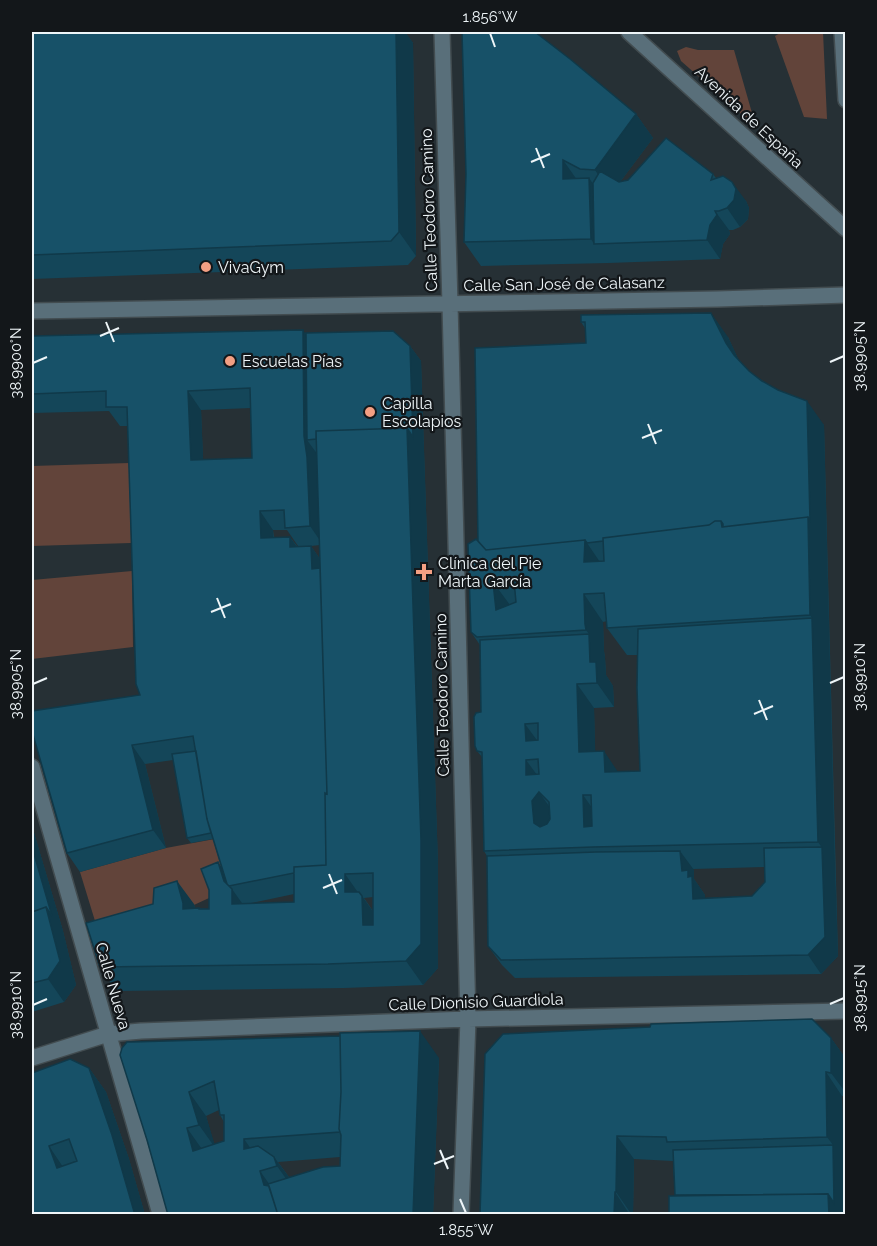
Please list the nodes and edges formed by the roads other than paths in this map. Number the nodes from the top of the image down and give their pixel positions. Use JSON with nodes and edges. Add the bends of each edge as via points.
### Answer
{"nodes":[{"id":1,"x":442,"y":32,"type":"edge"},
{"id":2,"x":629,"y":32,"type":"edge"},
{"id":3,"x":842,"y":32,"type":"edge"},
{"id":4,"x":846,"y":100,"type":"edge"},
{"id":5,"x":846,"y":229,"type":"edge"},
{"id":6,"x":846,"y":295,"type":"edge"},
{"id":7,"x":450,"y":304,"type":"junction"},
{"id":8,"x":32,"y":311,"type":"edge"},
{"id":9,"x":32,"y":767,"type":"edge"},
{"id":10,"x":846,"y":1011,"type":"edge"},
{"id":11,"x":468,"y":1019,"type":"junction"},
{"id":12,"x":108,"y":1034,"type":"junction"},
{"id":13,"x":32,"y":1058,"type":"edge"},
{"id":14,"x":160,"y":1215,"type":"edge"},
{"id":15,"x":461,"y":1215,"type":"edge"}],
"edges":[{"from":1,"to":7,"type":"street","name":"Calle Teodoro Camino"},
{"from":2,"to":5,"type":"street","name":"Avenida de España"},
{"from":3,"to":4,"type":"street"},
{"from":6,"to":7,"type":"street","name":"Calle San José de Calasanz"},
{"from":7,"to":8,"type":"street","name":"Calle San José de Calasanz"},
{"from":7,"to":11,"type":"street","name":"Calle Teodoro Camino"},
{"from":9,"to":12,"type":"street","name":"Calle Nueva"},
{"from":10,"to":11,"type":"street","name":"Calle Dionisio Guardiola"},
{"from":11,"to":12,"type":"street","name":"Calle Dionisio Guardiola"},
{"from":11,"to":15,"type":"street","name":"Calle Teodoro Camino"},
{"from":12,"to":13,"type":"street","name":"Calle Dionisio Guardiola"},
{"from":12,"to":14,"type":"street","name":"Calle Nueva"}]}
